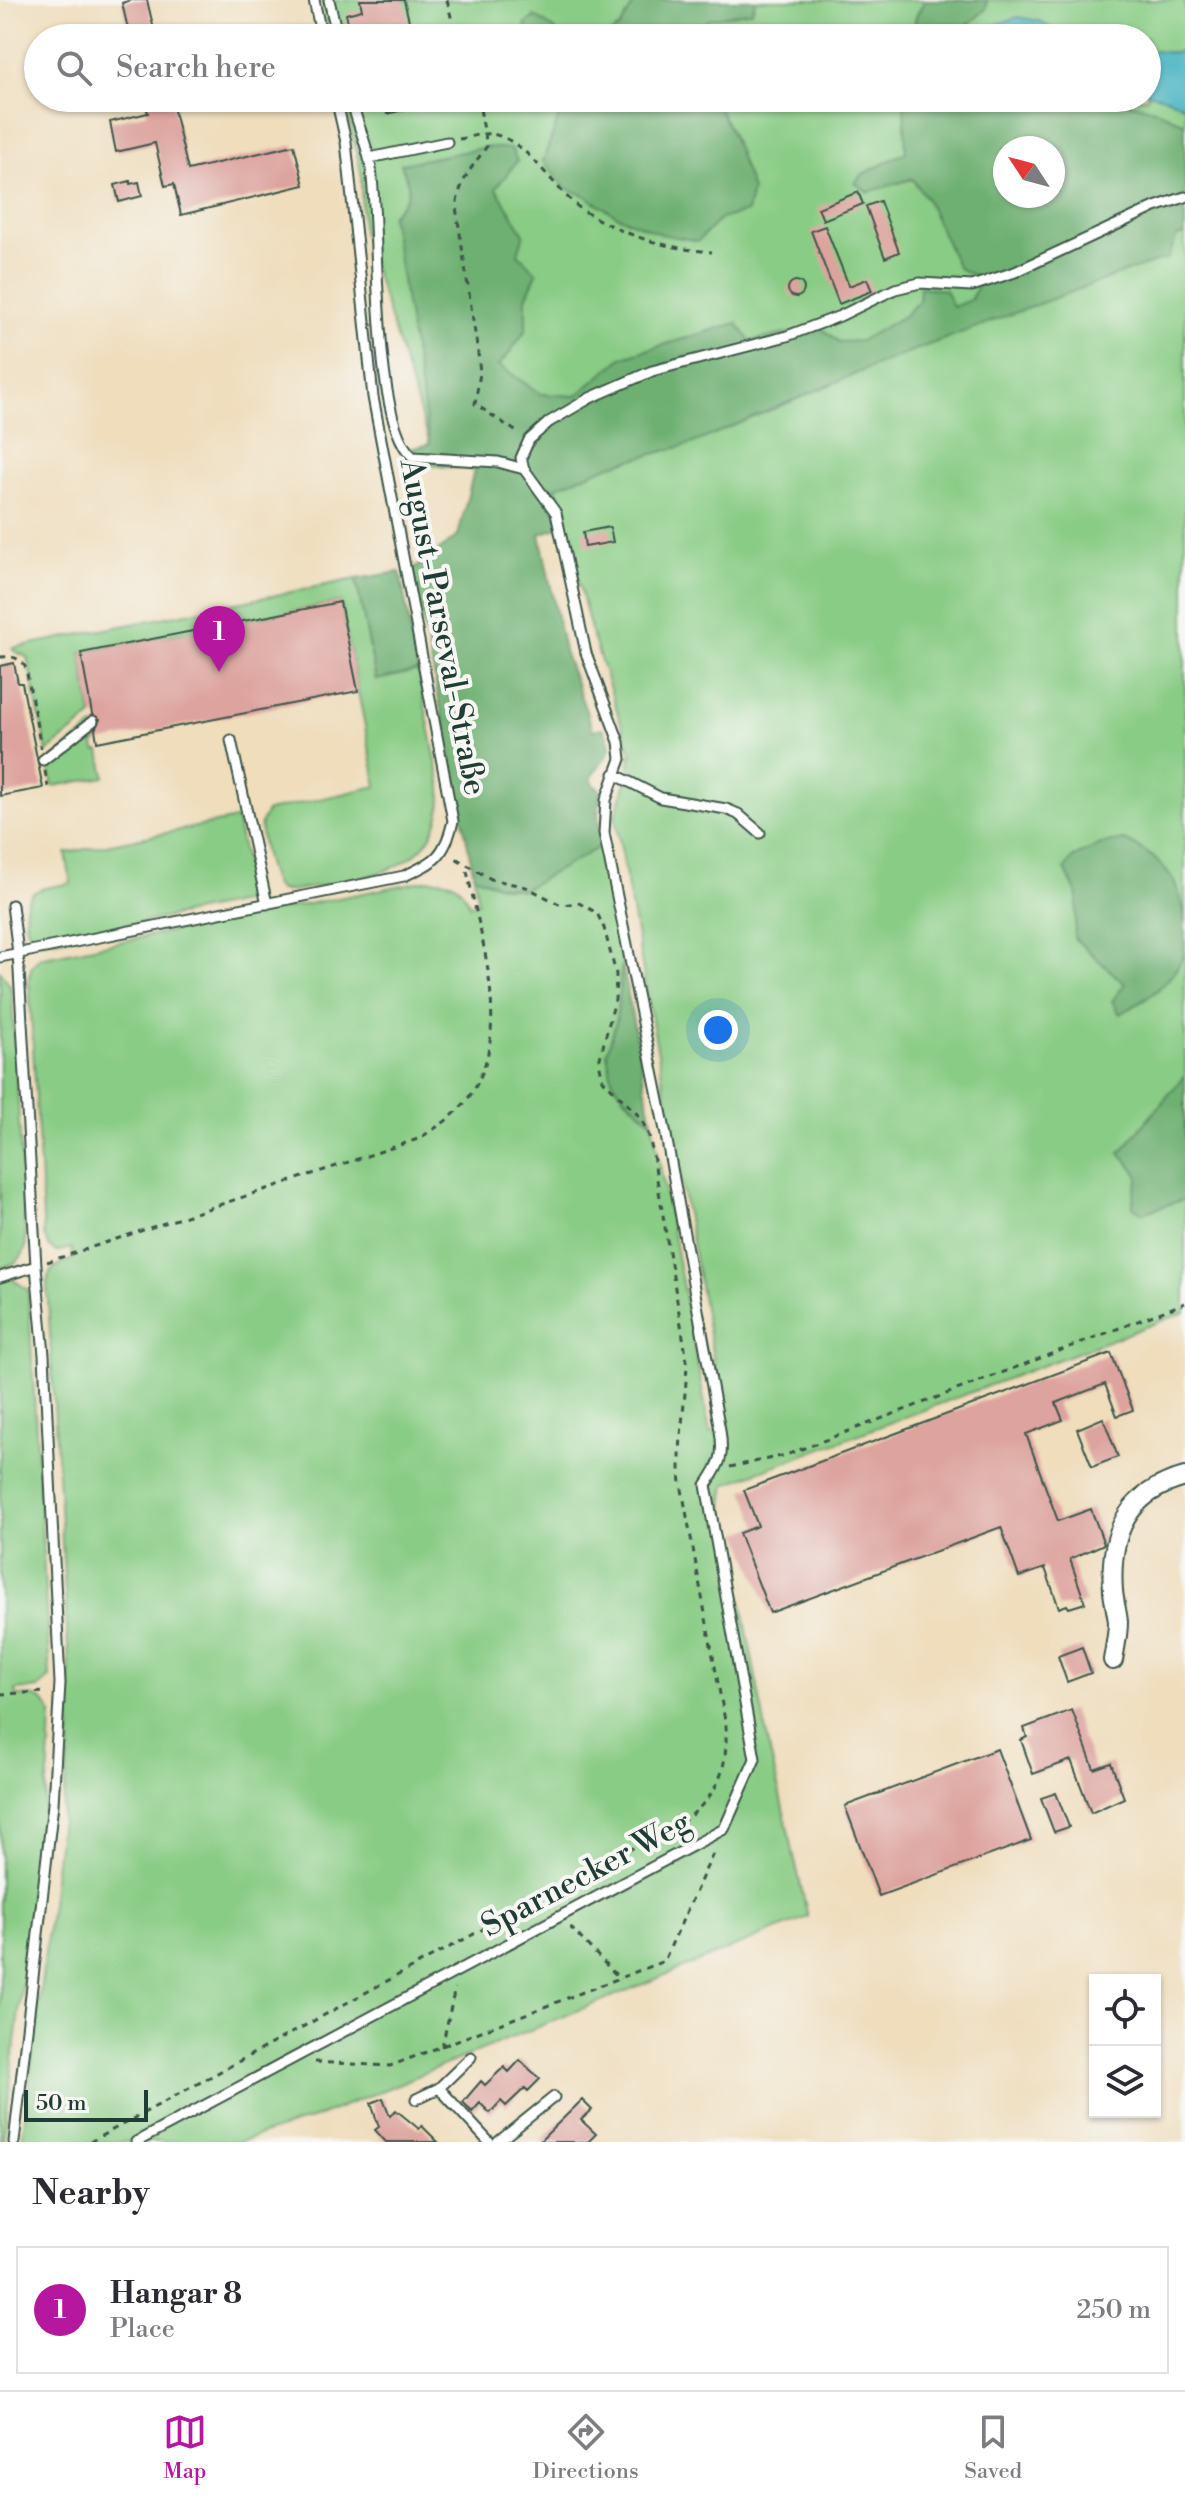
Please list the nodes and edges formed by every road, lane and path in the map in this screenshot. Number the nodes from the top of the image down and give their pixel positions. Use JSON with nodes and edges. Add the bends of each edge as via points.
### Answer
{"nodes":[{"id":1,"x":314,"y":0,"type":"edge"},
{"id":2,"x":329,"y":0,"type":"edge"},
{"id":3,"x":447,"y":0,"type":"edge"},
{"id":4,"x":319,"y":24,"type":"edge"},
{"id":5,"x":335,"y":24,"type":"edge"},
{"id":6,"x":453,"y":24,"type":"edge"},
{"id":7,"x":339,"y":112,"type":"edge"},
{"id":8,"x":355,"y":112,"type":"edge"},
{"id":9,"x":481,"y":112,"type":"edge"},
{"id":10,"x":486,"y":133,"type":"junction"},
{"id":11,"x":447,"y":142,"type":"joint"},
{"id":12,"x":369,"y":158,"type":"junction"},
{"id":13,"x":1185,"y":197,"type":"edge"},
{"id":14,"x":712,"y":252,"type":"dead end"},
{"id":15,"x":529,"y":440,"type":"junction"},
{"id":16,"x":524,"y":469,"type":"junction"},
{"id":17,"x":0,"y":657,"type":"edge"},
{"id":18,"x":93,"y":721,"type":"dead end"},
{"id":19,"x":231,"y":740,"type":"dead end"},
{"id":20,"x":43,"y":760,"type":"junction"},
{"id":21,"x":614,"y":774,"type":"junction"},
{"id":22,"x":48,"y":787,"type":"dead end"},
{"id":23,"x":760,"y":833,"type":"dead end"},
{"id":24,"x":442,"y":850,"type":"junction"},
{"id":25,"x":466,"y":866,"type":"junction"},
{"id":26,"x":267,"y":904,"type":"junction"},
{"id":27,"x":12,"y":905,"type":"dead end"},
{"id":28,"x":18,"y":953,"type":"junction"},
{"id":29,"x":0,"y":957,"type":"edge"},
{"id":30,"x":36,"y":1266,"type":"junction"},
{"id":31,"x":0,"y":1277,"type":"edge"},
{"id":32,"x":1185,"y":1303,"type":"edge"},
{"id":33,"x":720,"y":1463,"type":"junction"},
{"id":34,"x":1185,"y":1477,"type":"edge"},
{"id":35,"x":1113,"y":1660,"type":"dead end"},
{"id":36,"x":59,"y":1692,"type":"junction"},
{"id":37,"x":0,"y":1694,"type":"edge"},
{"id":38,"x":724,"y":1829,"type":"junction"},
{"id":39,"x":561,"y":1918,"type":"junction"},
{"id":40,"x":459,"y":1970,"type":"junction"},
{"id":41,"x":620,"y":1979,"type":"junction"},
{"id":42,"x":442,"y":2047,"type":"junction"},
{"id":43,"x":471,"y":2057,"type":"dead end"},
{"id":44,"x":287,"y":2060,"type":"junction"},
{"id":45,"x":439,"y":2088,"type":"junction"},
{"id":46,"x":554,"y":2097,"type":"dead end"},
{"id":47,"x":416,"y":2099,"type":"dead end"},
{"id":48,"x":14,"y":2142,"type":"edge"},
{"id":49,"x":90,"y":2142,"type":"edge"},
{"id":50,"x":136,"y":2142,"type":"edge"},
{"id":51,"x":489,"y":2142,"type":"edge"},
{"id":52,"x":498,"y":2142,"type":"edge"}],
"edges":[{"from":1,"to":4,"type":"lane"},
{"from":2,"to":5,"type":"lane"},
{"from":3,"to":6,"type":"path"},
{"from":7,"to":24,"type":"lane","name":"August-Parseval-Straße","via":[[373,397],[453,821]]},
{"from":8,"to":12,"type":"lane"},
{"from":9,"to":10,"type":"path"},
{"from":10,"to":11,"type":"path"},
{"from":10,"to":14,"type":"path","via":[[515,144],[565,198],[585,211],[652,242]]},
{"from":10,"to":15,"type":"path","via":[[487,146],[459,186],[456,207],[480,373],[475,404]]},
{"from":11,"to":12,"type":"lane"},
{"from":12,"to":16,"type":"lane","via":[[385,380],[405,450],[413,457],[498,462]]},
{"from":13,"to":15,"type":"lane","via":[[1015,272],[972,286],[920,283],[895,289],[787,336],[652,371],[590,398]]},
{"from":15,"to":16,"type":"lane","via":[[521,458]]},
{"from":16,"to":21,"type":"lane","name":"Sparnecker Weg","via":[[556,513],[586,653],[619,742],[621,759]]},
{"from":17,"to":20,"type":"path","via":[[13,656],[26,668]]},
{"from":18,"to":20,"type":"lane"},
{"from":19,"to":26,"type":"lane"},
{"from":20,"to":22,"type":"path"},
{"from":21,"to":23,"type":"lane","via":[[661,798],[726,809]]},
{"from":21,"to":33,"type":"lane","name":"Sparnecker Weg","via":[[604,833],[720,1430]]},
{"from":24,"to":25,"type":"path"},
{"from":24,"to":26,"type":"lane","via":[[433,863],[404,876]]},
{"from":25,"to":30,"type":"path","via":[[493,1006],[492,1040],[483,1072],[446,1122],[418,1139]]},
{"from":25,"to":49,"type":"path","via":[[561,905],[579,903],[597,913],[604,928],[616,974],[599,1062],[603,1080],[641,1118],[653,1155],[687,1361],[678,1454],[681,1484],[726,1726],[727,1756],[713,1792],[688,1818]]},
{"from":26,"to":28,"type":"lane"},
{"from":27,"to":28,"type":"lane"},
{"from":28,"to":29,"type":"lane"},
{"from":28,"to":30,"type":"lane"},
{"from":30,"to":31,"type":"lane"},
{"from":30,"to":36,"type":"lane"},
{"from":32,"to":33,"type":"path","via":[[786,1455],[728,1468]]},
{"from":33,"to":38,"type":"lane","name":"Sparnecker Weg","via":[[706,1485],[755,1759]]},
{"from":34,"to":35,"type":"street","via":[[1163,1482],[1127,1514],[1115,1547],[1118,1625]]},
{"from":36,"to":37,"type":"path"},
{"from":36,"to":48,"type":"lane","via":[[53,1804]]},
{"from":38,"to":39,"type":"lane","name":"Sparnecker Weg"},
{"from":38,"to":41,"type":"path","via":[[664,1961]]},
{"from":39,"to":40,"type":"lane","name":"Sparnecker Weg"},
{"from":39,"to":41,"type":"path"},
{"from":40,"to":42,"type":"path"},
{"from":40,"to":44,"type":"lane","name":"Sparnecker Weg"},
{"from":41,"to":42,"type":"path"},
{"from":42,"to":44,"type":"path","via":[[390,2066]]},
{"from":43,"to":45,"type":"lane"},
{"from":44,"to":50,"type":"lane","name":"Sparnecker Weg"},
{"from":45,"to":47,"type":"lane"},
{"from":45,"to":51,"type":"lane"},
{"from":46,"to":52,"type":"lane"}]}
